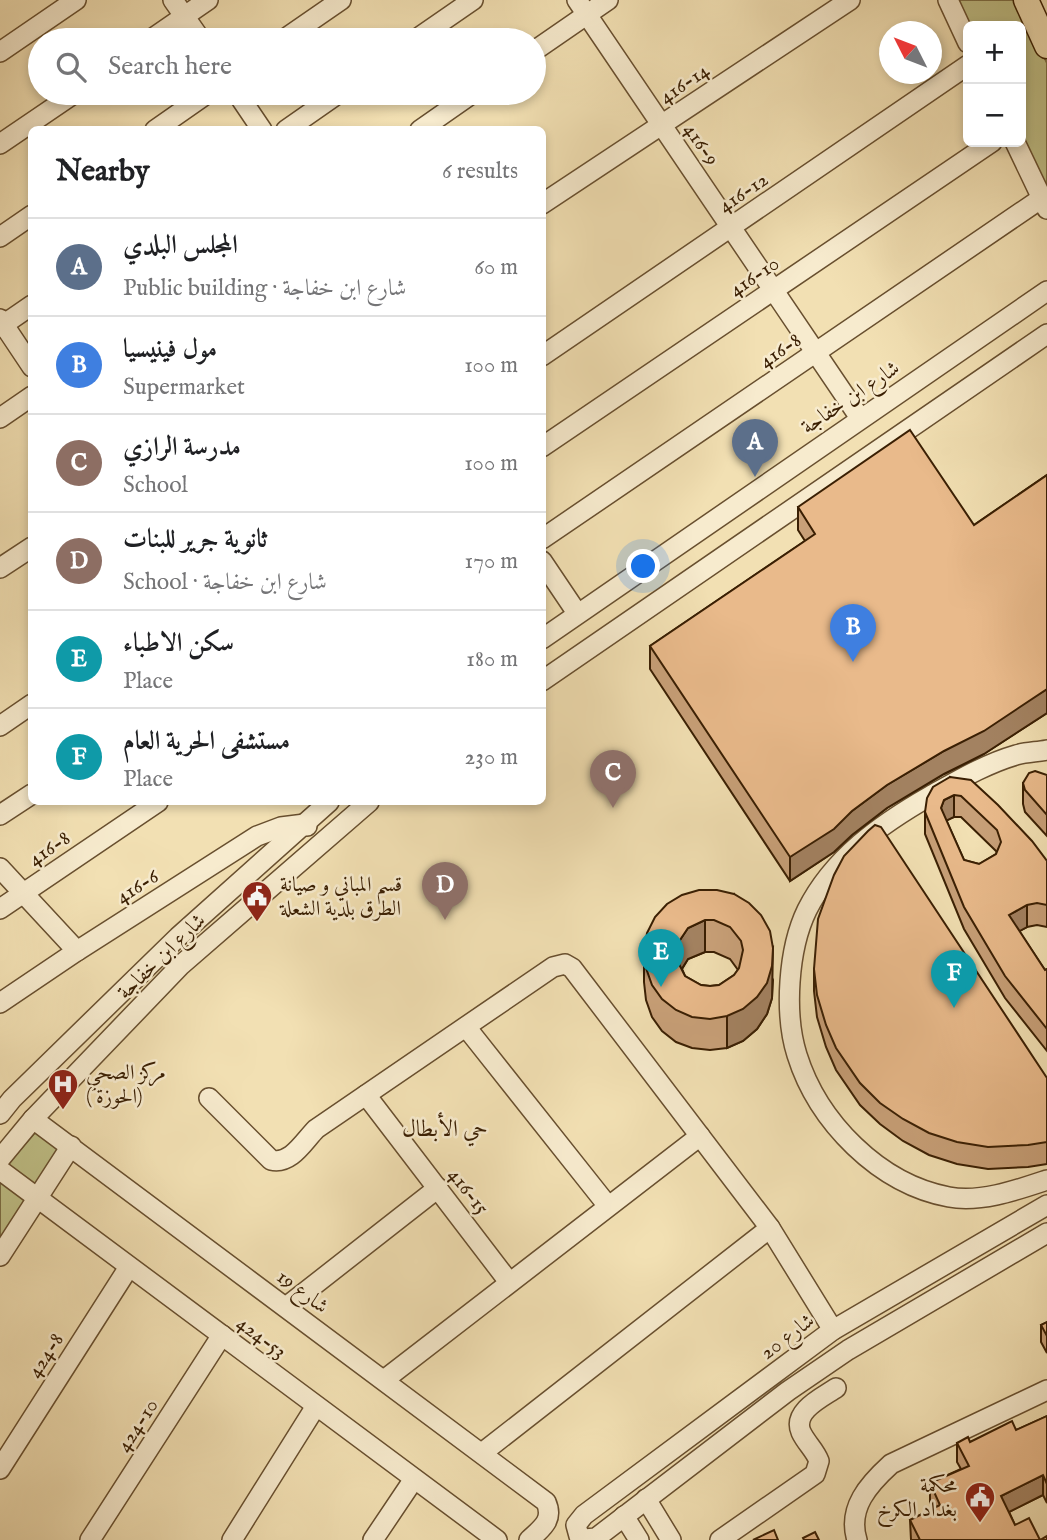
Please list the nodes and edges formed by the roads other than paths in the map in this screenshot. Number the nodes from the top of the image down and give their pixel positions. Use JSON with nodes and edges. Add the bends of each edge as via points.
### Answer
{"nodes":[{"id":1,"x":76,"y":0,"type":"edge"},
{"id":2,"x":173,"y":0,"type":"edge"},
{"id":3,"x":208,"y":0,"type":"edge"},
{"id":4,"x":341,"y":0,"type":"edge"},
{"id":5,"x":473,"y":0,"type":"edge"},
{"id":6,"x":608,"y":0,"type":"edge"},
{"id":7,"x":850,"y":0,"type":"edge"},
{"id":8,"x":948,"y":0,"type":"edge"},
{"id":9,"x":1026,"y":0,"type":"edge"},
{"id":10,"x":582,"y":7,"type":"edge"},
{"id":11,"x":184,"y":17,"type":"junction"},
{"id":12,"x":35,"y":28,"type":"edge"},
{"id":13,"x":168,"y":28,"type":"edge"},
{"id":14,"x":192,"y":28,"type":"edge"},
{"id":15,"x":300,"y":28,"type":"edge"},
{"id":16,"x":432,"y":28,"type":"edge"},
{"id":17,"x":963,"y":32,"type":"edge"},
{"id":18,"x":28,"y":33,"type":"edge"},
{"id":19,"x":546,"y":40,"type":"edge"},
{"id":20,"x":1047,"y":46,"type":"edge"},
{"id":21,"x":0,"y":52,"type":"edge"},
{"id":22,"x":963,"y":68,"type":"edge"},
{"id":23,"x":57,"y":105,"type":"edge"},
{"id":24,"x":191,"y":105,"type":"edge"},
{"id":25,"x":245,"y":105,"type":"edge"},
{"id":26,"x":322,"y":105,"type":"edge"},
{"id":27,"x":456,"y":105,"type":"edge"},
{"id":28,"x":661,"y":125,"type":"junction"},
{"id":29,"x":161,"y":126,"type":"edge"},
{"id":30,"x":259,"y":126,"type":"edge"},
{"id":31,"x":292,"y":126,"type":"edge"},
{"id":32,"x":426,"y":126,"type":"edge"},
{"id":33,"x":0,"y":144,"type":"edge"},
{"id":34,"x":985,"y":147,"type":"edge"},
{"id":35,"x":1017,"y":147,"type":"edge"},
{"id":36,"x":546,"y":201,"type":"edge"},
{"id":37,"x":1045,"y":204,"type":"edge"},
{"id":38,"x":28,"y":218,"type":"edge"},
{"id":39,"x":730,"y":228,"type":"junction"},
{"id":40,"x":0,"y":237,"type":"edge"},
{"id":41,"x":773,"y":290,"type":"junction"},
{"id":42,"x":1047,"y":291,"type":"edge"},
{"id":43,"x":28,"y":307,"type":"edge"},
{"id":44,"x":1,"y":324,"type":"edge"},
{"id":45,"x":1047,"y":334,"type":"edge"},
{"id":46,"x":546,"y":353,"type":"edge"},
{"id":47,"x":816,"y":353,"type":"junction"},
{"id":48,"x":28,"y":361,"type":"edge"},
{"id":49,"x":28,"y":400,"type":"edge"},
{"id":50,"x":0,"y":418,"type":"edge"},
{"id":51,"x":860,"y":418,"type":"junction"},
{"id":52,"x":546,"y":444,"type":"edge"},
{"id":53,"x":546,"y":536,"type":"edge"},
{"id":54,"x":28,"y":550,"type":"edge"},
{"id":55,"x":546,"y":567,"type":"edge"},
{"id":56,"x":0,"y":568,"type":"edge"},
{"id":57,"x":577,"y":613,"type":"junction"},
{"id":58,"x":546,"y":636,"type":"edge"},
{"id":59,"x":546,"y":678,"type":"edge"},
{"id":60,"x":28,"y":708,"type":"edge"},
{"id":61,"x":0,"y":726,"type":"edge"},
{"id":62,"x":1047,"y":750,"type":"edge"},
{"id":63,"x":28,"y":797,"type":"edge"},
{"id":64,"x":154,"y":805,"type":"edge"},
{"id":65,"x":324,"y":805,"type":"edge"},
{"id":66,"x":365,"y":805,"type":"edge"},
{"id":67,"x":0,"y":815,"type":"edge"},
{"id":68,"x":305,"y":824,"type":"junction"},
{"id":69,"x":323,"y":841,"type":"junction"},
{"id":70,"x":0,"y":868,"type":"edge"},
{"id":71,"x":24,"y":893,"type":"junction"},
{"id":72,"x":0,"y":909,"type":"edge"},
{"id":73,"x":77,"y":951,"type":"junction"},
{"id":74,"x":0,"y":1003,"type":"edge"},
{"id":75,"x":466,"y":1027,"type":"junction"},
{"id":76,"x":366,"y":1095,"type":"junction"},
{"id":77,"x":209,"y":1098,"type":"dead end"},
{"id":78,"x":4,"y":1101,"type":"edge"},
{"id":79,"x":33,"y":1119,"type":"junction"},
{"id":80,"x":700,"y":1136,"type":"junction"},
{"id":81,"x":71,"y":1146,"type":"junction"},
{"id":82,"x":0,"y":1159,"type":"edge"},
{"id":83,"x":0,"y":1170,"type":"edge"},
{"id":84,"x":1047,"y":1181,"type":"edge"},
{"id":85,"x":438,"y":1188,"type":"junction"},
{"id":86,"x":37,"y":1198,"type":"junction"},
{"id":87,"x":1047,"y":1205,"type":"edge"},
{"id":88,"x":608,"y":1206,"type":"junction"},
{"id":89,"x":770,"y":1228,"type":"junction"},
{"id":90,"x":1047,"y":1233,"type":"edge"},
{"id":91,"x":0,"y":1256,"type":"edge"},
{"id":92,"x":129,"y":1267,"type":"junction"},
{"id":93,"x":509,"y":1282,"type":"junction"},
{"id":94,"x":286,"y":1307,"type":"junction"},
{"id":95,"x":833,"y":1330,"type":"junction"},
{"id":96,"x":222,"y":1335,"type":"junction"},
{"id":97,"x":384,"y":1380,"type":"junction"},
{"id":98,"x":836,"y":1388,"type":"dead end"},
{"id":99,"x":1047,"y":1390,"type":"edge"},
{"id":100,"x":316,"y":1406,"type":"junction"},
{"id":101,"x":482,"y":1453,"type":"junction"},
{"id":102,"x":0,"y":1469,"type":"edge"},
{"id":103,"x":414,"y":1479,"type":"junction"},
{"id":104,"x":646,"y":1499,"type":"junction"},
{"id":105,"x":624,"y":1516,"type":"junction"},
{"id":106,"x":547,"y":1522,"type":"junction"},
{"id":107,"x":576,"y":1531,"type":"junction"},
{"id":108,"x":855,"y":1539,"type":"edge"},
{"id":109,"x":90,"y":1540,"type":"edge"},
{"id":110,"x":232,"y":1540,"type":"edge"},
{"id":111,"x":373,"y":1540,"type":"edge"},
{"id":112,"x":496,"y":1540,"type":"edge"},
{"id":113,"x":529,"y":1540,"type":"edge"},
{"id":114,"x":639,"y":1540,"type":"edge"},
{"id":115,"x":671,"y":1540,"type":"edge"},
{"id":116,"x":720,"y":1540,"type":"edge"}],
"edges":[{"from":1,"to":12,"type":"street"},
{"from":2,"to":11,"type":"street"},
{"from":3,"to":11,"type":"street"},
{"from":4,"to":15,"type":"street"},
{"from":5,"to":16,"type":"street"},
{"from":6,"to":10,"type":"street"},
{"from":7,"to":28,"type":"street","name":"416-14"},
{"from":8,"to":17,"type":"street"},
{"from":9,"to":20,"type":"main road"},
{"from":10,"to":19,"type":"street"},
{"from":10,"to":28,"type":"street","name":"416-9"},
{"from":11,"to":13,"type":"street"},
{"from":11,"to":14,"type":"street"},
{"from":18,"to":21,"type":"street"},
{"from":22,"to":39,"type":"street","name":"416-12"},
{"from":23,"to":33,"type":"street"},
{"from":24,"to":29,"type":"street"},
{"from":25,"to":30,"type":"street"},
{"from":26,"to":31,"type":"street"},
{"from":27,"to":32,"type":"street"},
{"from":28,"to":36,"type":"street","name":"416-14"},
{"from":28,"to":39,"type":"street","name":"416-9"},
{"from":34,"to":41,"type":"street","name":"416-10"},
{"from":35,"to":37,"type":"street"},
{"from":37,"to":47,"type":"street","name":"416-8"},
{"from":38,"to":40,"type":"street"},
{"from":39,"to":41,"type":"street","name":"416-9"},
{"from":39,"to":46,"type":"street","name":"416-12"},
{"from":41,"to":47,"type":"street","name":"416-9"},
{"from":41,"to":52,"type":"street","name":"416-10"},
{"from":42,"to":51,"type":"street","name":"شارع ابن خفاجة"},
{"from":43,"to":44,"type":"street"},
{"from":44,"to":48,"type":"street"},
{"from":45,"to":59,"type":"street"},
{"from":47,"to":51,"type":"street","name":"416-9"},
{"from":47,"to":53,"type":"street","name":"416-8"},
{"from":49,"to":50,"type":"street"},
{"from":51,"to":57,"type":"street","name":"شارع ابن خفاجة"},
{"from":54,"to":56,"type":"street"},
{"from":55,"to":57,"type":"street"},
{"from":57,"to":58,"type":"street","name":"شارع ابن خفاجة"},
{"from":60,"to":61,"type":"street"},
{"from":62,"to":84,"type":"street","via":[[1016,755],[974,772],[904,811],[856,846],[828,876],[807,910],[791,970],[791,1025],[797,1055],[813,1091],[835,1125],[884,1172],[950,1198],[1013,1192]]},
{"from":63,"to":67,"type":"street"},
{"from":64,"to":71,"type":"street","name":"416-8"},
{"from":65,"to":68,"type":"street","name":"شارع ابن خفاجة"},
{"from":66,"to":69,"type":"street","name":"شارع ابن خفاجة"},
{"from":68,"to":69,"type":"street"},
{"from":68,"to":73,"type":"street","name":"416-6","via":[[257,836]]},
{"from":68,"to":78,"type":"street","name":"شارع ابن خفاجة"},
{"from":69,"to":79,"type":"street","name":"شارع ابن خفاجة","via":[[181,965]]},
{"from":70,"to":71,"type":"street"},
{"from":71,"to":72,"type":"street","name":"416-8"},
{"from":71,"to":73,"type":"street"},
{"from":73,"to":74,"type":"street","name":"416-6"},
{"from":75,"to":76,"type":"street"},
{"from":75,"to":80,"type":"street","via":[[565,964]]},
{"from":75,"to":88,"type":"street"},
{"from":76,"to":77,"type":"street","via":[[316,1129],[280,1162],[271,1160]]},
{"from":76,"to":85,"type":"street","name":"416-15"},
{"from":79,"to":81,"type":"street","name":"شارع 19"},
{"from":79,"to":82,"type":"street","name":"شارع ابن خفاجة"},
{"from":80,"to":88,"type":"street"},
{"from":80,"to":89,"type":"street"},
{"from":81,"to":86,"type":"street"},
{"from":81,"to":94,"type":"street","name":"شارع 19"},
{"from":83,"to":86,"type":"street","name":"424-53"},
{"from":85,"to":93,"type":"street","name":"416-15"},
{"from":85,"to":94,"type":"street"},
{"from":86,"to":91,"type":"street"},
{"from":86,"to":92,"type":"street","name":"424-53"},
{"from":87,"to":95,"type":"street","name":"شارع 20"},
{"from":88,"to":93,"type":"street"},
{"from":89,"to":95,"type":"street"},
{"from":89,"to":101,"type":"street"},
{"from":90,"to":104,"type":"street","via":[[848,1350]]},
{"from":92,"to":96,"type":"street","name":"424-53"},
{"from":92,"to":102,"type":"street","name":"424-8"},
{"from":93,"to":97,"type":"street"},
{"from":94,"to":97,"type":"street","name":"شارع 19"},
{"from":95,"to":107,"type":"street","name":"شارع 20","via":[[584,1515]]},
{"from":96,"to":100,"type":"street","name":"424-53"},
{"from":96,"to":109,"type":"street","name":"424-10"},
{"from":97,"to":101,"type":"street","name":"شارع 19"},
{"from":98,"to":116,"type":"street","via":[[805,1410],[800,1422],[819,1461],[815,1474]]},
{"from":99,"to":108,"type":"street","via":[[891,1464],[861,1499],[855,1513]]},
{"from":100,"to":103,"type":"street","name":"424-53"},
{"from":100,"to":110,"type":"street"},
{"from":101,"to":106,"type":"street","name":"شارع 19","via":[[546,1502]]},
{"from":103,"to":111,"type":"street"},
{"from":103,"to":112,"type":"street","name":"424-53"},
{"from":104,"to":105,"type":"street"},
{"from":104,"to":115,"type":"street"},
{"from":105,"to":107,"type":"street","via":[[590,1540]]},
{"from":105,"to":114,"type":"street"},
{"from":106,"to":107,"type":"street"},
{"from":106,"to":113,"type":"street"}]}
